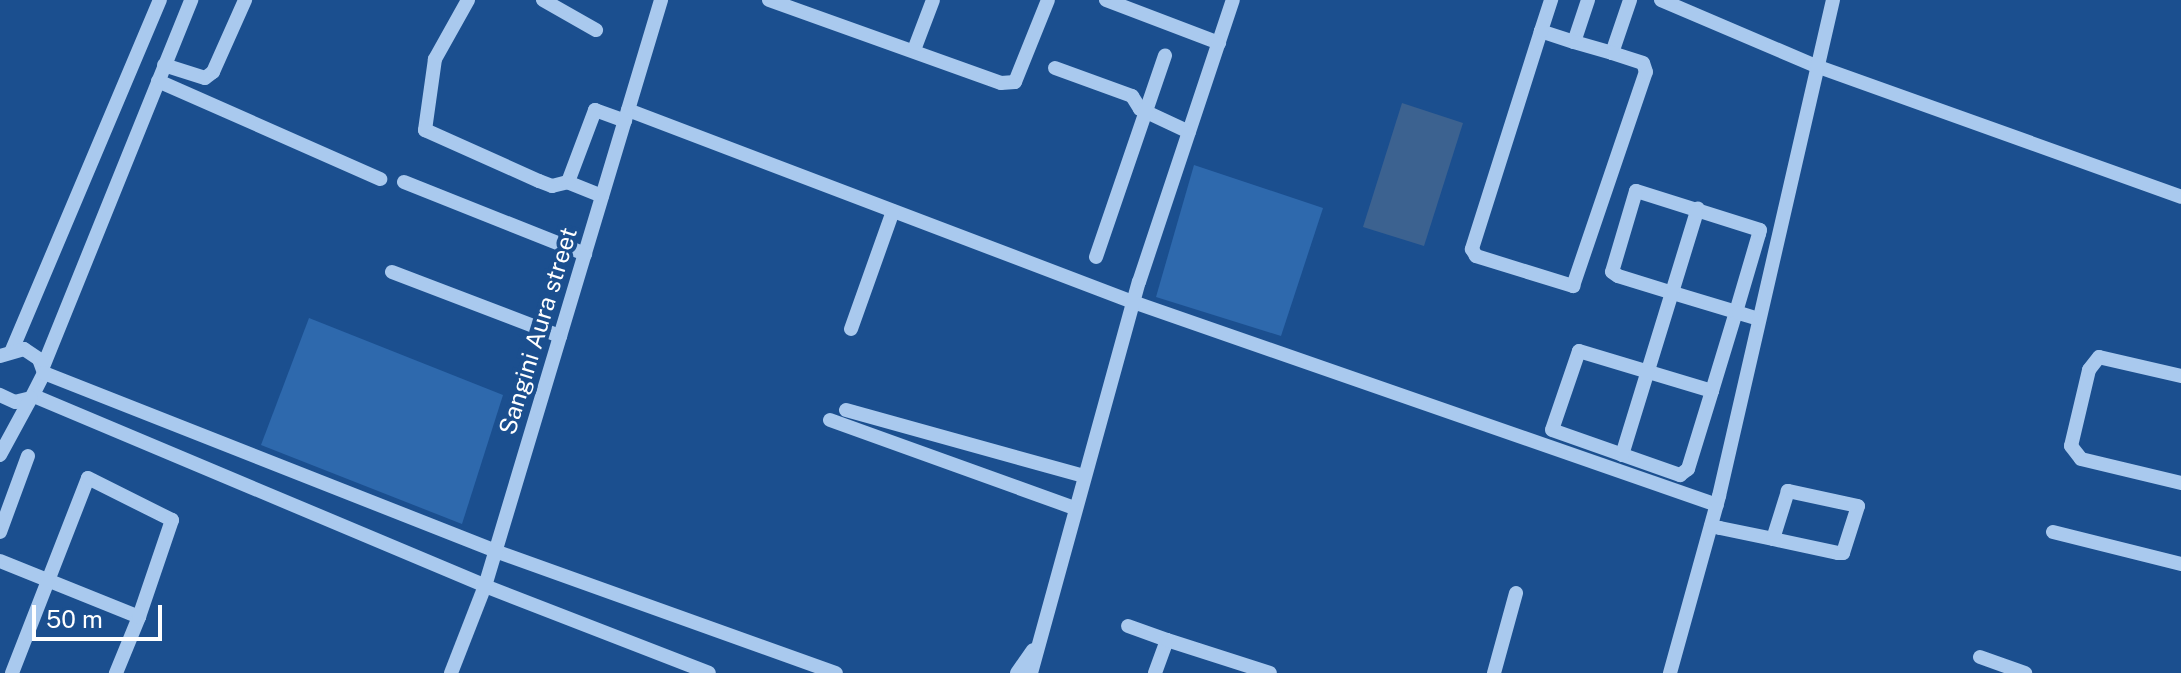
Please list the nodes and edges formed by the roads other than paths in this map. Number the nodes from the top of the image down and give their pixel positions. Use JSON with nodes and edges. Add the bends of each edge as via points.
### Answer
{"nodes":[{"id":1,"x":160,"y":0,"type":"edge"},
{"id":2,"x":191,"y":0,"type":"edge"},
{"id":3,"x":245,"y":0,"type":"edge"},
{"id":4,"x":468,"y":0,"type":"edge"},
{"id":5,"x":543,"y":0,"type":"edge"},
{"id":6,"x":661,"y":0,"type":"edge"},
{"id":7,"x":769,"y":0,"type":"edge"},
{"id":8,"x":933,"y":0,"type":"edge"},
{"id":9,"x":1048,"y":0,"type":"edge"},
{"id":10,"x":1106,"y":0,"type":"edge"},
{"id":11,"x":1233,"y":0,"type":"edge"},
{"id":12,"x":1551,"y":0,"type":"edge"},
{"id":13,"x":1588,"y":0,"type":"edge"},
{"id":14,"x":1630,"y":0,"type":"edge"},
{"id":15,"x":1661,"y":0,"type":"edge"},
{"id":16,"x":1833,"y":0,"type":"edge"},
{"id":17,"x":792,"y":3,"type":"edge"},
{"id":18,"x":596,"y":30,"type":"dead end"},
{"id":19,"x":1541,"y":31,"type":"junction"},
{"id":20,"x":1574,"y":42,"type":"junction"},
{"id":21,"x":1219,"y":43,"type":"junction"},
{"id":22,"x":914,"y":50,"type":"junction"},
{"id":23,"x":1612,"y":53,"type":"junction"},
{"id":24,"x":1165,"y":55,"type":"dead end"},
{"id":25,"x":164,"y":65,"type":"junction"},
{"id":26,"x":1816,"y":66,"type":"junction"},
{"id":27,"x":1055,"y":68,"type":"dead end"},
{"id":28,"x":158,"y":81,"type":"junction"},
{"id":29,"x":1146,"y":112,"type":"junction"},
{"id":30,"x":626,"y":116,"type":"junction"},
{"id":31,"x":1189,"y":132,"type":"junction"},
{"id":32,"x":380,"y":179,"type":"dead end"},
{"id":33,"x":404,"y":182,"type":"dead end"},
{"id":34,"x":568,"y":182,"type":"junction"},
{"id":35,"x":602,"y":196,"type":"junction"},
{"id":36,"x":2181,"y":197,"type":"edge"},
{"id":37,"x":1698,"y":208,"type":"junction"},
{"id":38,"x":893,"y":211,"type":"junction"},
{"id":39,"x":585,"y":254,"type":"junction"},
{"id":40,"x":1096,"y":257,"type":"dead end"},
{"id":41,"x":392,"y":272,"type":"dead end"},
{"id":42,"x":1673,"y":293,"type":"junction"},
{"id":43,"x":1133,"y":302,"type":"junction"},
{"id":44,"x":1736,"y":312,"type":"junction"},
{"id":45,"x":1759,"y":319,"type":"junction"},
{"id":46,"x":851,"y":329,"type":"dead end"},
{"id":47,"x":560,"y":336,"type":"junction"},
{"id":48,"x":4,"y":351,"type":"edge"},
{"id":49,"x":44,"y":370,"type":"junction"},
{"id":50,"x":1649,"y":371,"type":"junction"},
{"id":51,"x":2181,"y":376,"type":"edge"},
{"id":52,"x":1712,"y":391,"type":"junction"},
{"id":53,"x":0,"y":395,"type":"edge"},
{"id":54,"x":33,"y":397,"type":"junction"},
{"id":55,"x":846,"y":410,"type":"dead end"},
{"id":56,"x":830,"y":420,"type":"dead end"},
{"id":57,"x":0,"y":455,"type":"edge"},
{"id":58,"x":1622,"y":455,"type":"junction"},
{"id":59,"x":28,"y":456,"type":"dead end"},
{"id":60,"x":1084,"y":476,"type":"junction"},
{"id":61,"x":2181,"y":483,"type":"edge"},
{"id":62,"x":1717,"y":505,"type":"junction"},
{"id":63,"x":1075,"y":508,"type":"junction"},
{"id":64,"x":1711,"y":526,"type":"junction"},
{"id":65,"x":0,"y":532,"type":"edge"},
{"id":66,"x":2053,"y":532,"type":"dead end"},
{"id":67,"x":1773,"y":539,"type":"junction"},
{"id":68,"x":495,"y":551,"type":"junction"},
{"id":69,"x":0,"y":561,"type":"edge"},
{"id":70,"x":2181,"y":564,"type":"edge"},
{"id":71,"x":51,"y":582,"type":"junction"},
{"id":72,"x":485,"y":586,"type":"junction"},
{"id":73,"x":1516,"y":593,"type":"dead end"},
{"id":74,"x":139,"y":617,"type":"junction"},
{"id":75,"x":1128,"y":626,"type":"dead end"},
{"id":76,"x":1167,"y":640,"type":"junction"},
{"id":77,"x":1037,"y":643,"type":"junction"},
{"id":78,"x":1980,"y":657,"type":"dead end"},
{"id":79,"x":12,"y":673,"type":"edge"},
{"id":80,"x":116,"y":673,"type":"edge"},
{"id":81,"x":451,"y":673,"type":"edge"},
{"id":82,"x":709,"y":673,"type":"edge"},
{"id":83,"x":836,"y":673,"type":"edge"},
{"id":84,"x":1017,"y":673,"type":"edge"},
{"id":85,"x":1031,"y":673,"type":"edge"},
{"id":86,"x":1155,"y":673,"type":"edge"},
{"id":87,"x":1270,"y":673,"type":"edge"},
{"id":88,"x":1494,"y":673,"type":"edge"},
{"id":89,"x":1670,"y":673,"type":"edge"},
{"id":90,"x":2025,"y":673,"type":"edge"}],
"edges":[{"from":1,"to":48,"type":"street"},
{"from":2,"to":25,"type":"street"},
{"from":3,"to":25,"type":"street","via":[[213,72],[205,78]]},
{"from":4,"to":34,"type":"street","via":[[435,59],[425,130],[552,186]]},
{"from":5,"to":18,"type":"street"},
{"from":6,"to":30,"type":"street","name":"Sangini Aura street"},
{"from":7,"to":17,"type":"street"},
{"from":8,"to":22,"type":"street"},
{"from":9,"to":22,"type":"street","via":[[1015,82],[1001,83]]},
{"from":10,"to":21,"type":"street"},
{"from":11,"to":21,"type":"street"},
{"from":12,"to":19,"type":"street"},
{"from":13,"to":20,"type":"street"},
{"from":14,"to":23,"type":"street"},
{"from":15,"to":26,"type":"street"},
{"from":16,"to":26,"type":"street"},
{"from":17,"to":22,"type":"street"},
{"from":19,"to":20,"type":"street"},
{"from":19,"to":23,"type":"street","via":[[1472,249],[1476,256],[1573,286],[1646,72],[1643,63]]},
{"from":20,"to":23,"type":"street"},
{"from":21,"to":31,"type":"street"},
{"from":24,"to":29,"type":"street"},
{"from":25,"to":28,"type":"street"},
{"from":26,"to":36,"type":"street"},
{"from":26,"to":45,"type":"street"},
{"from":27,"to":29,"type":"street","via":[[1132,96]]},
{"from":28,"to":32,"type":"street"},
{"from":28,"to":49,"type":"street"},
{"from":29,"to":31,"type":"street"},
{"from":29,"to":40,"type":"street"},
{"from":30,"to":34,"type":"street","via":[[595,110]]},
{"from":30,"to":35,"type":"street","name":"Sangini Aura street"},
{"from":30,"to":38,"type":"street"},
{"from":31,"to":43,"type":"street"},
{"from":33,"to":39,"type":"street"},
{"from":34,"to":35,"type":"street"},
{"from":35,"to":39,"type":"street","name":"Sangini Aura street"},
{"from":37,"to":42,"type":"street"},
{"from":37,"to":42,"type":"street","via":[[1636,191],[1616,254],[1615,275]]},
{"from":37,"to":44,"type":"street","via":[[1760,230]]},
{"from":38,"to":43,"type":"street"},
{"from":38,"to":46,"type":"street"},
{"from":39,"to":47,"type":"street","name":"Sangini Aura street"},
{"from":41,"to":47,"type":"street"},
{"from":42,"to":44,"type":"street"},
{"from":42,"to":50,"type":"street"},
{"from":43,"to":60,"type":"street"},
{"from":43,"to":62,"type":"street"},
{"from":44,"to":45,"type":"street"},
{"from":44,"to":52,"type":"street"},
{"from":45,"to":62,"type":"street"},
{"from":47,"to":68,"type":"street","name":"Sangini Aura street"},
{"from":48,"to":49,"type":"street","via":[[32,353]]},
{"from":49,"to":54,"type":"street"},
{"from":49,"to":68,"type":"street"},
{"from":50,"to":52,"type":"street"},
{"from":50,"to":58,"type":"street"},
{"from":50,"to":58,"type":"street","via":[[1583,351],[1574,358],[1553,432]]},
{"from":51,"to":61,"type":"street","via":[[2099,357],[2089,370],[2071,446],[2081,459]]},
{"from":52,"to":58,"type":"street","via":[[1687,473]]},
{"from":53,"to":54,"type":"street","via":[[15,402]]},
{"from":54,"to":57,"type":"street"},
{"from":54,"to":72,"type":"street"},
{"from":55,"to":60,"type":"street"},
{"from":56,"to":63,"type":"street"},
{"from":59,"to":65,"type":"street"},
{"from":60,"to":63,"type":"street"},
{"from":62,"to":64,"type":"street"},
{"from":63,"to":77,"type":"street"},
{"from":64,"to":67,"type":"street"},
{"from":64,"to":89,"type":"street"},
{"from":66,"to":70,"type":"street"},
{"from":67,"to":67,"type":"street","via":[[1788,491],[1858,506],[1843,553]]},
{"from":68,"to":72,"type":"street","name":"Sangini Aura street"},
{"from":68,"to":83,"type":"street"},
{"from":69,"to":71,"type":"street"},
{"from":71,"to":74,"type":"street"},
{"from":71,"to":74,"type":"street","via":[[88,478],[172,520]]},
{"from":71,"to":79,"type":"street"},
{"from":72,"to":81,"type":"street","name":"Sangini Aura street"},
{"from":72,"to":82,"type":"street"},
{"from":73,"to":88,"type":"street"},
{"from":74,"to":80,"type":"street"},
{"from":75,"to":76,"type":"street"},
{"from":76,"to":86,"type":"street"},
{"from":76,"to":87,"type":"street"},
{"from":77,"to":84,"type":"street"},
{"from":77,"to":85,"type":"street"},
{"from":78,"to":90,"type":"street"}]}
